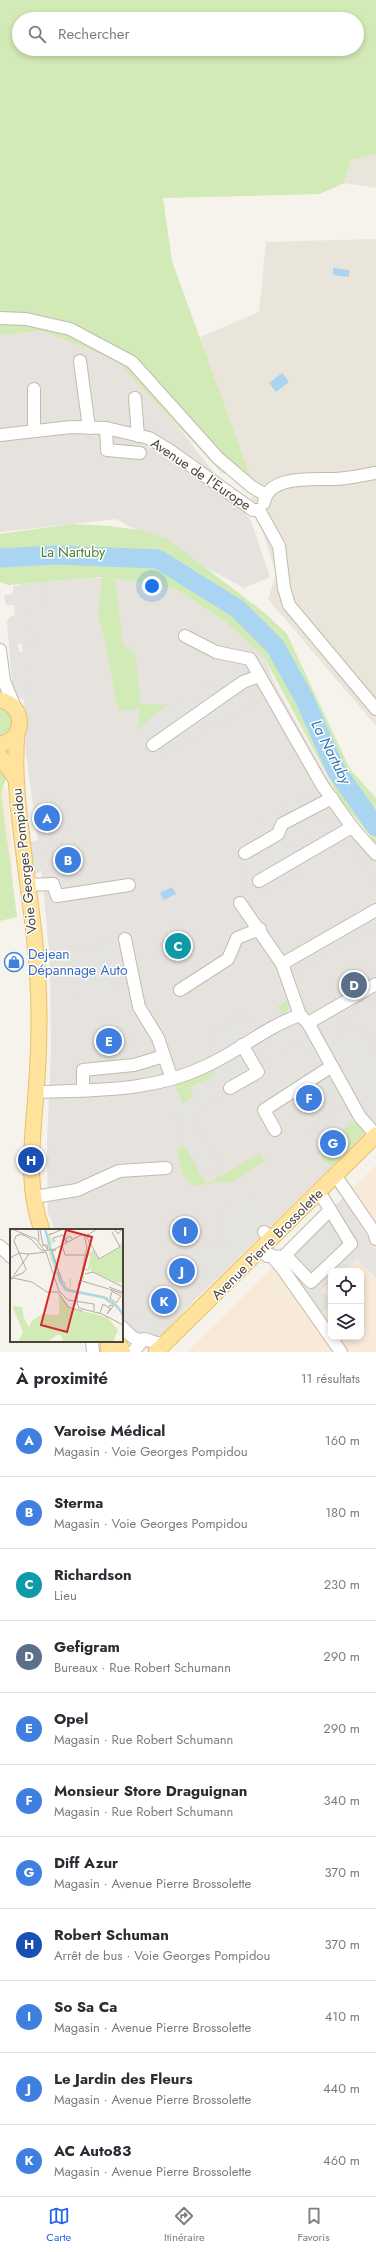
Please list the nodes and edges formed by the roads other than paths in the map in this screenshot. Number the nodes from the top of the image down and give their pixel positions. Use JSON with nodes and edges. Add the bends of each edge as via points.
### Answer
{"nodes":[{"id":1,"x":0,"y":318,"type":"edge"},
{"id":2,"x":80,"y":361,"type":"dead end"},
{"id":3,"x":34,"y":389,"type":"dead end"},
{"id":4,"x":135,"y":398,"type":"dead end"},
{"id":5,"x":89,"y":428,"type":"junction"},
{"id":6,"x":106,"y":428,"type":"junction"},
{"id":7,"x":34,"y":431,"type":"junction"},
{"id":8,"x":0,"y":435,"type":"edge"},
{"id":9,"x":138,"y":436,"type":"junction"},
{"id":10,"x":140,"y":453,"type":"dead end"},
{"id":11,"x":376,"y":472,"type":"edge"},
{"id":12,"x":266,"y":495,"type":"junction"},
{"id":13,"x":259,"y":510,"type":"junction"},
{"id":14,"x":185,"y":636,"type":"dead end"},
{"id":15,"x":0,"y":650,"type":"edge"},
{"id":16,"x":259,"y":676,"type":"junction"},
{"id":17,"x":2,"y":684,"type":"edge"},
{"id":18,"x":0,"y":700,"type":"edge"},
{"id":19,"x":376,"y":709,"type":"edge"},
{"id":20,"x":16,"y":710,"type":"junction"},
{"id":21,"x":17,"y":734,"type":"junction"},
{"id":22,"x":0,"y":744,"type":"edge"},
{"id":23,"x":153,"y":745,"type":"dead end"},
{"id":24,"x":0,"y":756,"type":"edge"},
{"id":25,"x":15,"y":778,"type":"junction"},
{"id":26,"x":332,"y":798,"type":"junction"},
{"id":27,"x":352,"y":827,"type":"junction"},
{"id":28,"x":245,"y":852,"type":"dead end"},
{"id":29,"x":376,"y":854,"type":"edge"},
{"id":30,"x":259,"y":881,"type":"dead end"},
{"id":31,"x":28,"y":885,"type":"junction"},
{"id":32,"x":129,"y":886,"type":"dead end"},
{"id":33,"x":240,"y":903,"type":"dead end"},
{"id":34,"x":376,"y":910,"type":"edge"},
{"id":35,"x":260,"y":929,"type":"junction"},
{"id":36,"x":125,"y":939,"type":"dead end"},
{"id":37,"x":282,"y":964,"type":"junction"},
{"id":38,"x":376,"y":984,"type":"edge"},
{"id":39,"x":180,"y":990,"type":"dead end"},
{"id":40,"x":304,"y":1019,"type":"junction"},
{"id":41,"x":242,"y":1046,"type":"junction"},
{"id":42,"x":164,"y":1056,"type":"junction"},
{"id":43,"x":332,"y":1066,"type":"junction"},
{"id":44,"x":172,"y":1079,"type":"junction"},
{"id":45,"x":230,"y":1088,"type":"dead end"},
{"id":46,"x":83,"y":1090,"type":"junction"},
{"id":47,"x":36,"y":1092,"type":"junction"},
{"id":48,"x":275,"y":1130,"type":"dead end"},
{"id":49,"x":376,"y":1135,"type":"edge"},
{"id":50,"x":376,"y":1145,"type":"edge"},
{"id":51,"x":166,"y":1168,"type":"dead end"},
{"id":52,"x":340,"y":1182,"type":"junction"},
{"id":53,"x":34,"y":1198,"type":"junction"},
{"id":54,"x":327,"y":1204,"type":"junction"},
{"id":55,"x":42,"y":1229,"type":"edge"},
{"id":56,"x":376,"y":1239,"type":"edge"},
{"id":57,"x":269,"y":1243,"type":"junction"},
{"id":58,"x":0,"y":1246,"type":"edge"},
{"id":59,"x":10,"y":1256,"type":"edge"},
{"id":60,"x":284,"y":1256,"type":"junction"},
{"id":61,"x":123,"y":1328,"type":"edge"},
{"id":62,"x":142,"y":1340,"type":"junction"},
{"id":63,"x":92,"y":1342,"type":"edge"},
{"id":64,"x":108,"y":1342,"type":"edge"},
{"id":65,"x":118,"y":1342,"type":"edge"},
{"id":66,"x":169,"y":1347,"type":"edge"},
{"id":67,"x":93,"y":1352,"type":"edge"},
{"id":68,"x":109,"y":1352,"type":"edge"},
{"id":69,"x":124,"y":1352,"type":"edge"},
{"id":70,"x":132,"y":1352,"type":"edge"},
{"id":71,"x":156,"y":1352,"type":"edge"},
{"id":72,"x":341,"y":1352,"type":"edge"}],
"edges":[{"from":1,"to":12,"type":"street","via":[[26,319],[70,329],[132,362],[218,458],[252,487]]},
{"from":2,"to":5,"type":"street"},
{"from":3,"to":7,"type":"street"},
{"from":4,"to":9,"type":"street"},
{"from":5,"to":6,"type":"street","name":"Avenue de l'Europe"},
{"from":5,"to":7,"type":"street","name":"Avenue de l'Europe"},
{"from":6,"to":9,"type":"street","name":"Avenue de l'Europe"},
{"from":6,"to":10,"type":"street","via":[[107,450]]},
{"from":7,"to":8,"type":"street","name":"Avenue de l'Europe"},
{"from":9,"to":13,"type":"street","name":"Avenue de l'Europe","via":[[149,438],[169,450],[253,510]]},
{"from":11,"to":12,"type":"street","via":[[338,479],[306,479],[283,483],[271,489]]},
{"from":12,"to":13,"type":"street","via":[[264,505]]},
{"from":13,"to":19,"type":"street","via":[[279,546],[284,588],[289,605]]},
{"from":14,"to":16,"type":"street","via":[[216,652],[250,658]]},
{"from":15,"to":17,"type":"street"},
{"from":16,"to":23,"type":"street","via":[[243,682]]},
{"from":16,"to":26,"type":"street"},
{"from":17,"to":20,"type":"street"},
{"from":18,"to":20,"type":"main road"},
{"from":20,"to":21,"type":"main road","name":"Voie Georges Pompidou","via":[[20,724]]},
{"from":21,"to":22,"type":"main road","via":[[9,742]]},
{"from":21,"to":25,"type":"main road","name":"Voie Georges Pompidou"},
{"from":24,"to":25,"type":"main road","name":"Voie Georges Pompidou"},
{"from":25,"to":31,"type":"main road","name":"Voie Georges Pompidou"},
{"from":26,"to":27,"type":"street"},
{"from":26,"to":28,"type":"street","via":[[282,824],[278,834]]},
{"from":27,"to":29,"type":"street"},
{"from":27,"to":30,"type":"street"},
{"from":31,"to":32,"type":"street","via":[[54,884],[57,896]]},
{"from":31,"to":47,"type":"main road","name":"Voie Georges Pompidou","via":[[39,1016]]},
{"from":33,"to":35,"type":"street"},
{"from":34,"to":37,"type":"street"},
{"from":35,"to":37,"type":"street"},
{"from":35,"to":39,"type":"street","via":[[237,938],[228,959]]},
{"from":36,"to":42,"type":"street","via":[[139,1007],[158,1038]]},
{"from":37,"to":40,"type":"street"},
{"from":38,"to":40,"type":"street"},
{"from":40,"to":41,"type":"street","via":[[279,1022]]},
{"from":40,"to":43,"type":"street"},
{"from":41,"to":44,"type":"street","via":[[207,1066]]},
{"from":41,"to":45,"type":"street","via":[[258,1072]]},
{"from":42,"to":44,"type":"street"},
{"from":42,"to":46,"type":"street","via":[[134,1065],[82,1070]]},
{"from":43,"to":48,"type":"street","via":[[264,1110]]},
{"from":43,"to":49,"type":"street","via":[[360,1117]]},
{"from":44,"to":46,"type":"street","via":[[143,1087]]},
{"from":46,"to":47,"type":"street"},
{"from":47,"to":53,"type":"main road","name":"Voie Georges Pompidou","via":[[31,1160]]},
{"from":49,"to":57,"type":"main road","name":"Avenue Pierre Brossolette"},
{"from":50,"to":52,"type":"main road","name":"Avenue Pierre Brossolette"},
{"from":51,"to":53,"type":"street","via":[[119,1171],[77,1190]]},
{"from":52,"to":54,"type":"main road","name":"Avenue Pierre Brossolette"},
{"from":52,"to":56,"type":"street","via":[[374,1232]]},
{"from":53,"to":55,"type":"main road","name":"Voie Georges Pompidou"},
{"from":54,"to":57,"type":"main road","name":"Avenue Pierre Brossolette"},
{"from":54,"to":60,"type":"street"},
{"from":54,"to":60,"type":"street","via":[[351,1244],[311,1282]]},
{"from":57,"to":60,"type":"street"},
{"from":57,"to":66,"type":"main road","name":"Avenue Pierre Brossolette"},
{"from":57,"to":66,"type":"main road","name":"Avenue Pierre Brossolette","via":[[214,1290]]},
{"from":57,"to":72,"type":"street","via":[[282,1268]]},
{"from":58,"to":59,"type":"street"},
{"from":61,"to":62,"type":"street","via":[[131,1337]]},
{"from":62,"to":66,"type":"street"},
{"from":62,"to":70,"type":"street"},
{"from":63,"to":67,"type":"street"},
{"from":64,"to":68,"type":"main road"},
{"from":65,"to":69,"type":"main road"},
{"from":66,"to":71,"type":"main road","name":"Avenue Pierre Brossolette"}]}
